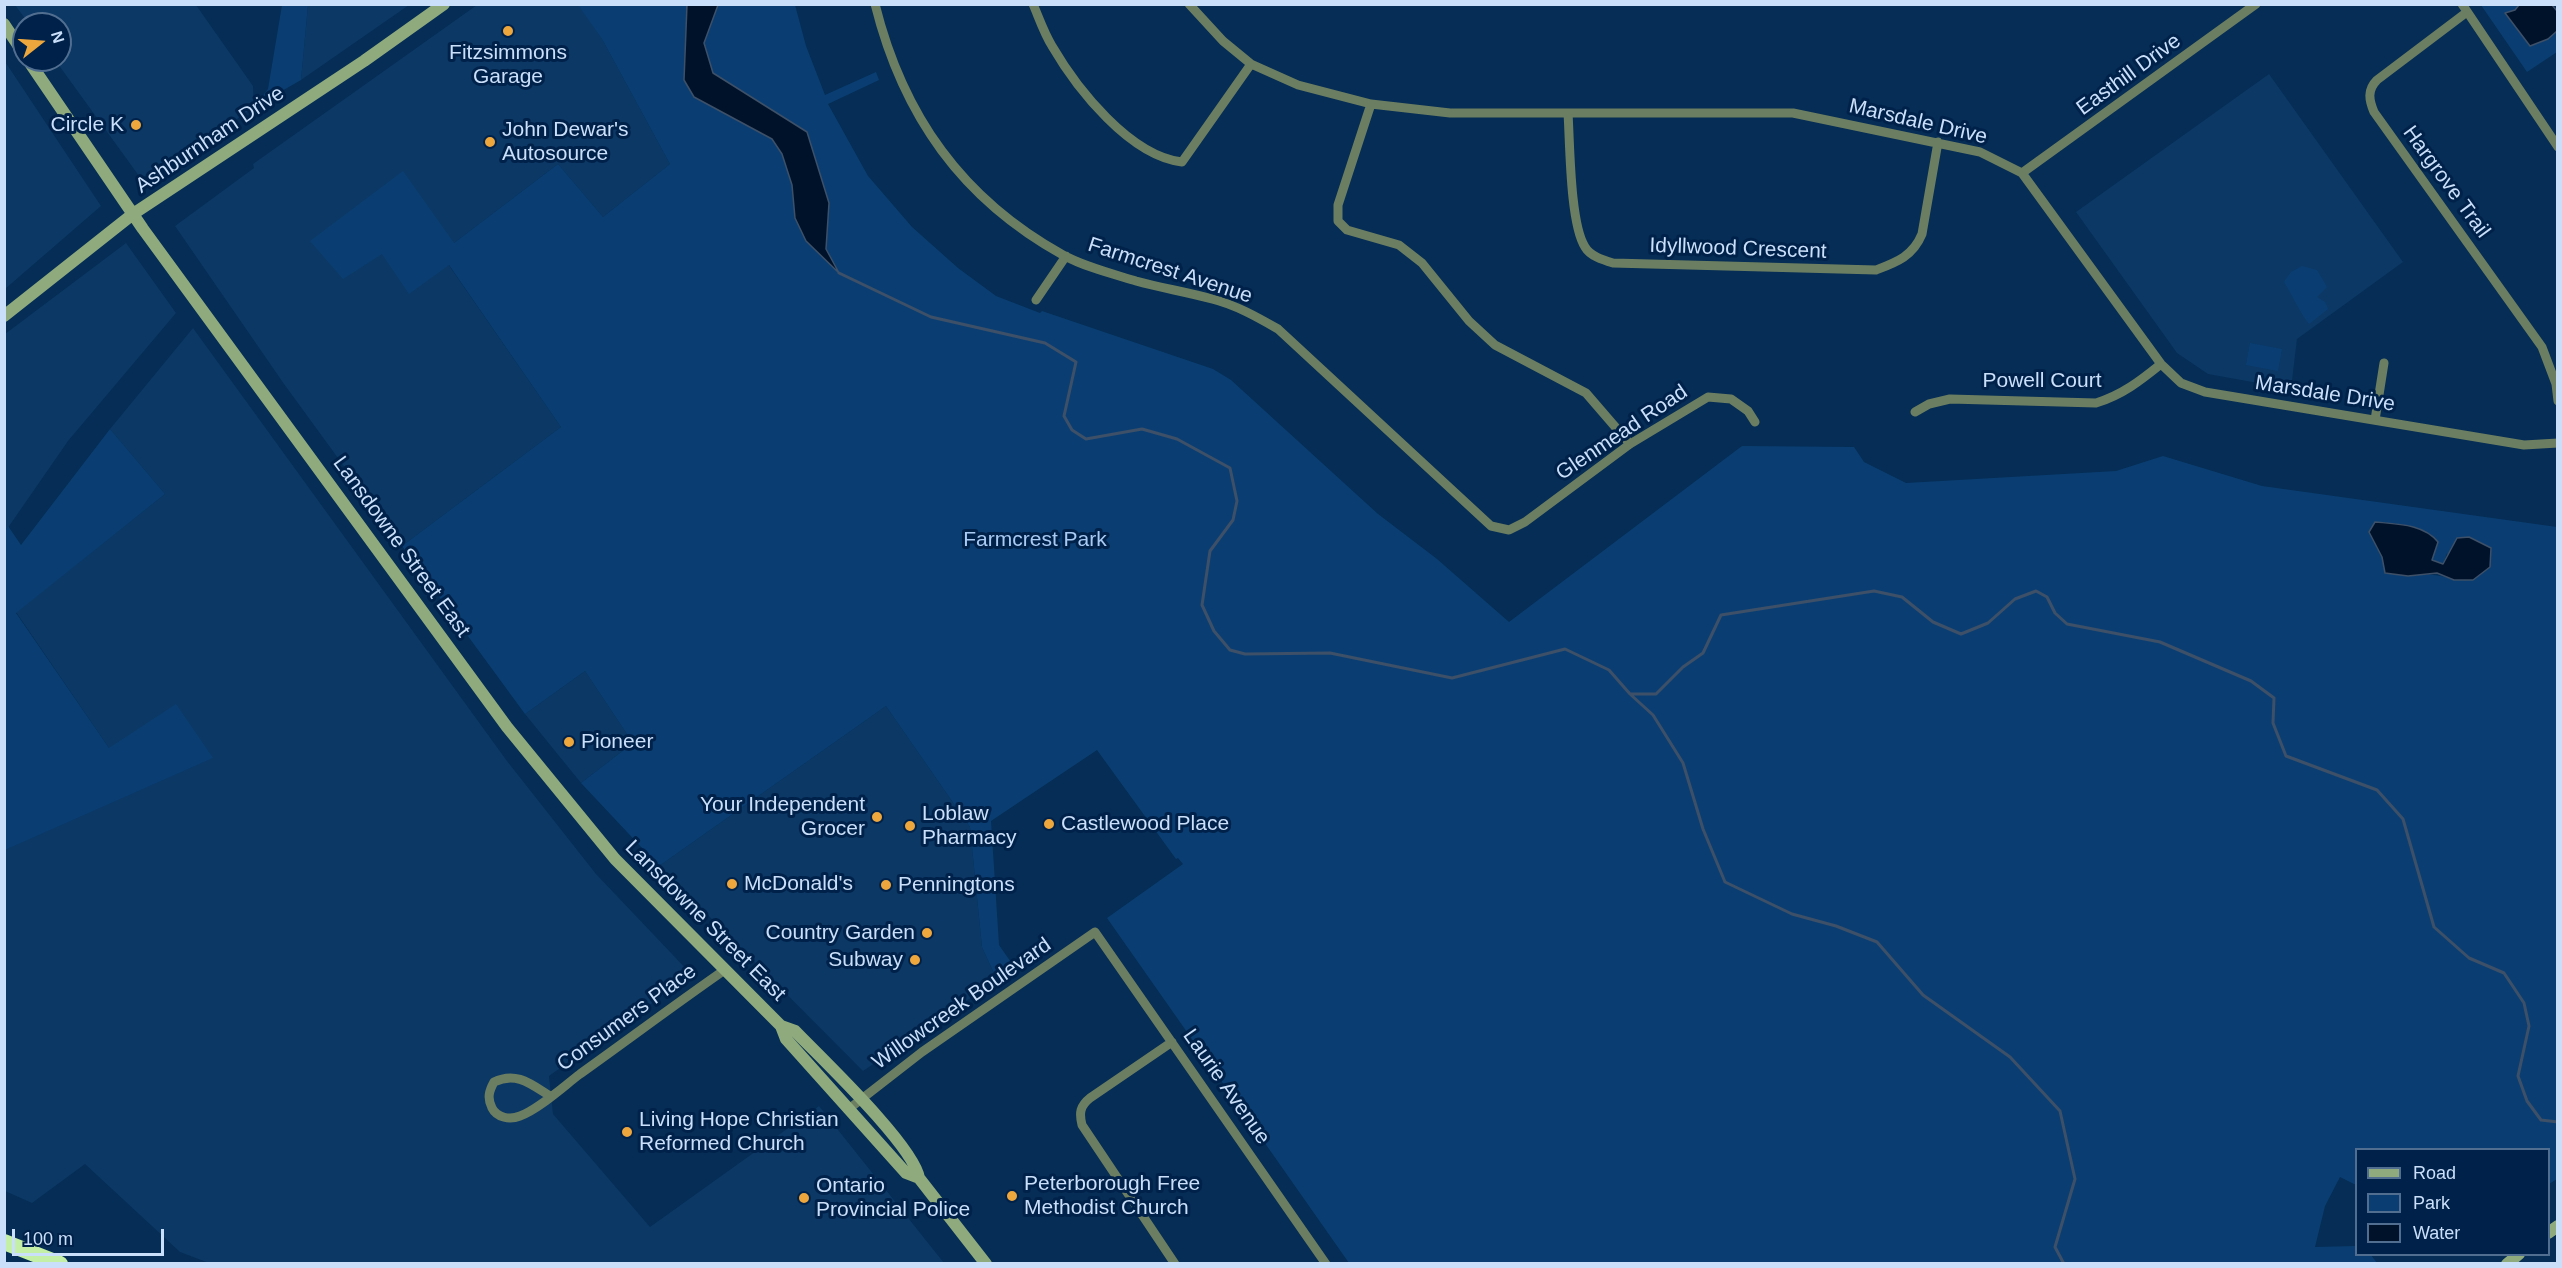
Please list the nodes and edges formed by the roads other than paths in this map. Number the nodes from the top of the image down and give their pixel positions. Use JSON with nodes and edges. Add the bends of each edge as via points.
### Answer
{"nodes":[{"id":1,"x":444,"y":4,"type":"edge"},
{"id":2,"x":875,"y":4,"type":"edge"},
{"id":3,"x":1033,"y":4,"type":"edge"},
{"id":4,"x":1189,"y":4,"type":"edge"},
{"id":5,"x":2256,"y":4,"type":"edge"},
{"id":6,"x":2464,"y":8,"type":"edge"},
{"id":7,"x":1251,"y":64,"type":"junction"},
{"id":8,"x":36,"y":72,"type":"edge"},
{"id":9,"x":1371,"y":104,"type":"junction"},
{"id":10,"x":1568,"y":113,"type":"junction"},
{"id":11,"x":1938,"y":142,"type":"junction"},
{"id":12,"x":2558,"y":147,"type":"edge"},
{"id":13,"x":2022,"y":173,"type":"junction"},
{"id":14,"x":133,"y":214,"type":"junction"},
{"id":15,"x":1066,"y":256,"type":"junction"},
{"id":16,"x":1036,"y":300,"type":"dead end"},
{"id":17,"x":4,"y":316,"type":"edge"},
{"id":18,"x":2384,"y":363,"type":"dead end"},
{"id":19,"x":2161,"y":364,"type":"junction"},
{"id":20,"x":2558,"y":401,"type":"edge"},
{"id":21,"x":1915,"y":412,"type":"dead end"},
{"id":22,"x":2375,"y":420,"type":"junction"},
{"id":23,"x":1755,"y":422,"type":"dead end"},
{"id":24,"x":2558,"y":443,"type":"edge"},
{"id":25,"x":1630,"y":444,"type":"junction"},
{"id":26,"x":1509,"y":530,"type":"joint"},
{"id":27,"x":1095,"y":932,"type":"joint"},
{"id":28,"x":726,"y":969,"type":"junction"},
{"id":29,"x":781,"y":1026,"type":"junction"},
{"id":30,"x":1172,"y":1042,"type":"junction"},
{"id":31,"x":550,"y":1096,"type":"junction"},
{"id":32,"x":860,"y":1099,"type":"junction"},
{"id":33,"x":850,"y":1108,"type":"junction"},
{"id":34,"x":919,"y":1178,"type":"junction"},
{"id":35,"x":4,"y":1242,"type":"edge"},
{"id":36,"x":60,"y":1263,"type":"edge"},
{"id":37,"x":986,"y":1263,"type":"edge"},
{"id":38,"x":1175,"y":1263,"type":"edge"},
{"id":39,"x":1326,"y":1263,"type":"edge"}],
"edges":[{"from":1,"to":14,"type":"main road","name":"Ashburnham Drive"},
{"from":2,"to":15,"type":"street","name":"Farmcrest Avenue","via":[[884,41],[909,100],[949,162],[1009,221]]},
{"from":3,"to":7,"type":"street","via":[[1051,46],[1087,95],[1126,136],[1166,160],[1182,162]]},
{"from":4,"to":7,"type":"street","name":"Marsdale Drive"},
{"from":5,"to":13,"type":"street","name":"Easthill Drive"},
{"from":6,"to":12,"type":"street"},
{"from":6,"to":20,"type":"street","name":"Hargrove Trail","via":[[2377,80],[2369,102],[2542,347]]},
{"from":7,"to":9,"type":"street","name":"Marsdale Drive","via":[[1298,85]]},
{"from":8,"to":14,"type":"main road","name":"Lansdowne Street East"},
{"from":9,"to":10,"type":"street","name":"Marsdale Drive","via":[[1449,113]]},
{"from":9,"to":25,"type":"street","via":[[1338,205],[1338,221],[1347,230],[1399,245],[1422,263],[1469,321],[1495,345],[1586,393]]},
{"from":10,"to":11,"type":"street","name":"Marsdale Drive","via":[[1793,113]]},
{"from":10,"to":11,"type":"street","name":"Idyllwood Crescent","via":[[1577,230],[1585,249],[1612,263],[1876,270],[1902,260],[1917,248]]},
{"from":11,"to":13,"type":"street","name":"Marsdale Drive","via":[[1980,152]]},
{"from":13,"to":19,"type":"street","name":"Marsdale Drive"},
{"from":14,"to":17,"type":"main road","name":"Ashburnham Drive"},
{"from":14,"to":28,"type":"main road","name":"Lansdowne Street East","via":[[530,755],[615,859]]},
{"from":15,"to":16,"type":"street"},
{"from":15,"to":26,"type":"street","name":"Farmcrest Avenue","via":[[1137,281],[1214,299],[1278,329],[1491,526]]},
{"from":18,"to":22,"type":"street"},
{"from":19,"to":21,"type":"street","name":"Powell Court","via":[[2130,388],[2096,403],[1950,399]]},
{"from":19,"to":22,"type":"street","name":"Marsdale Drive","via":[[2181,383],[2205,392]]},
{"from":22,"to":24,"type":"street","name":"Marsdale Drive","via":[[2524,445]]},
{"from":23,"to":25,"type":"street","name":"Glenmead Road","via":[[1748,411],[1731,399],[1708,397]]},
{"from":25,"to":26,"type":"street","name":"Glenmead Road"},
{"from":27,"to":30,"type":"street","name":"Laurie Avenue"},
{"from":27,"to":32,"type":"street","name":"Willowcreek Boulevard"},
{"from":28,"to":29,"type":"main road","name":"Lansdowne Street East"},
{"from":28,"to":31,"type":"street","name":"Consumers Place"},
{"from":29,"to":32,"type":"main road","name":"Lansdowne Street East","via":[[795,1030]]},
{"from":29,"to":33,"type":"main road","name":"Lansdowne Street East","via":[[786,1039]]},
{"from":30,"to":38,"type":"street","via":[[1084,1103],[1080,1117]]},
{"from":30,"to":39,"type":"street","name":"Laurie Avenue"},
{"from":31,"to":31,"type":"street","name":"Consumers Place","via":[[516,1077],[506,1076],[494,1082],[488,1098],[493,1110],[510,1119]]},
{"from":32,"to":33,"type":"street","name":"Willowcreek Boulevard"},
{"from":32,"to":34,"type":"main road","name":"Lansdowne Street East","via":[[917,1166]]},
{"from":33,"to":34,"type":"main road","name":"Lansdowne Street East","via":[[906,1173]]},
{"from":34,"to":37,"type":"main road","name":"Lansdowne Street East"},
{"from":35,"to":36,"type":"highway"}]}
